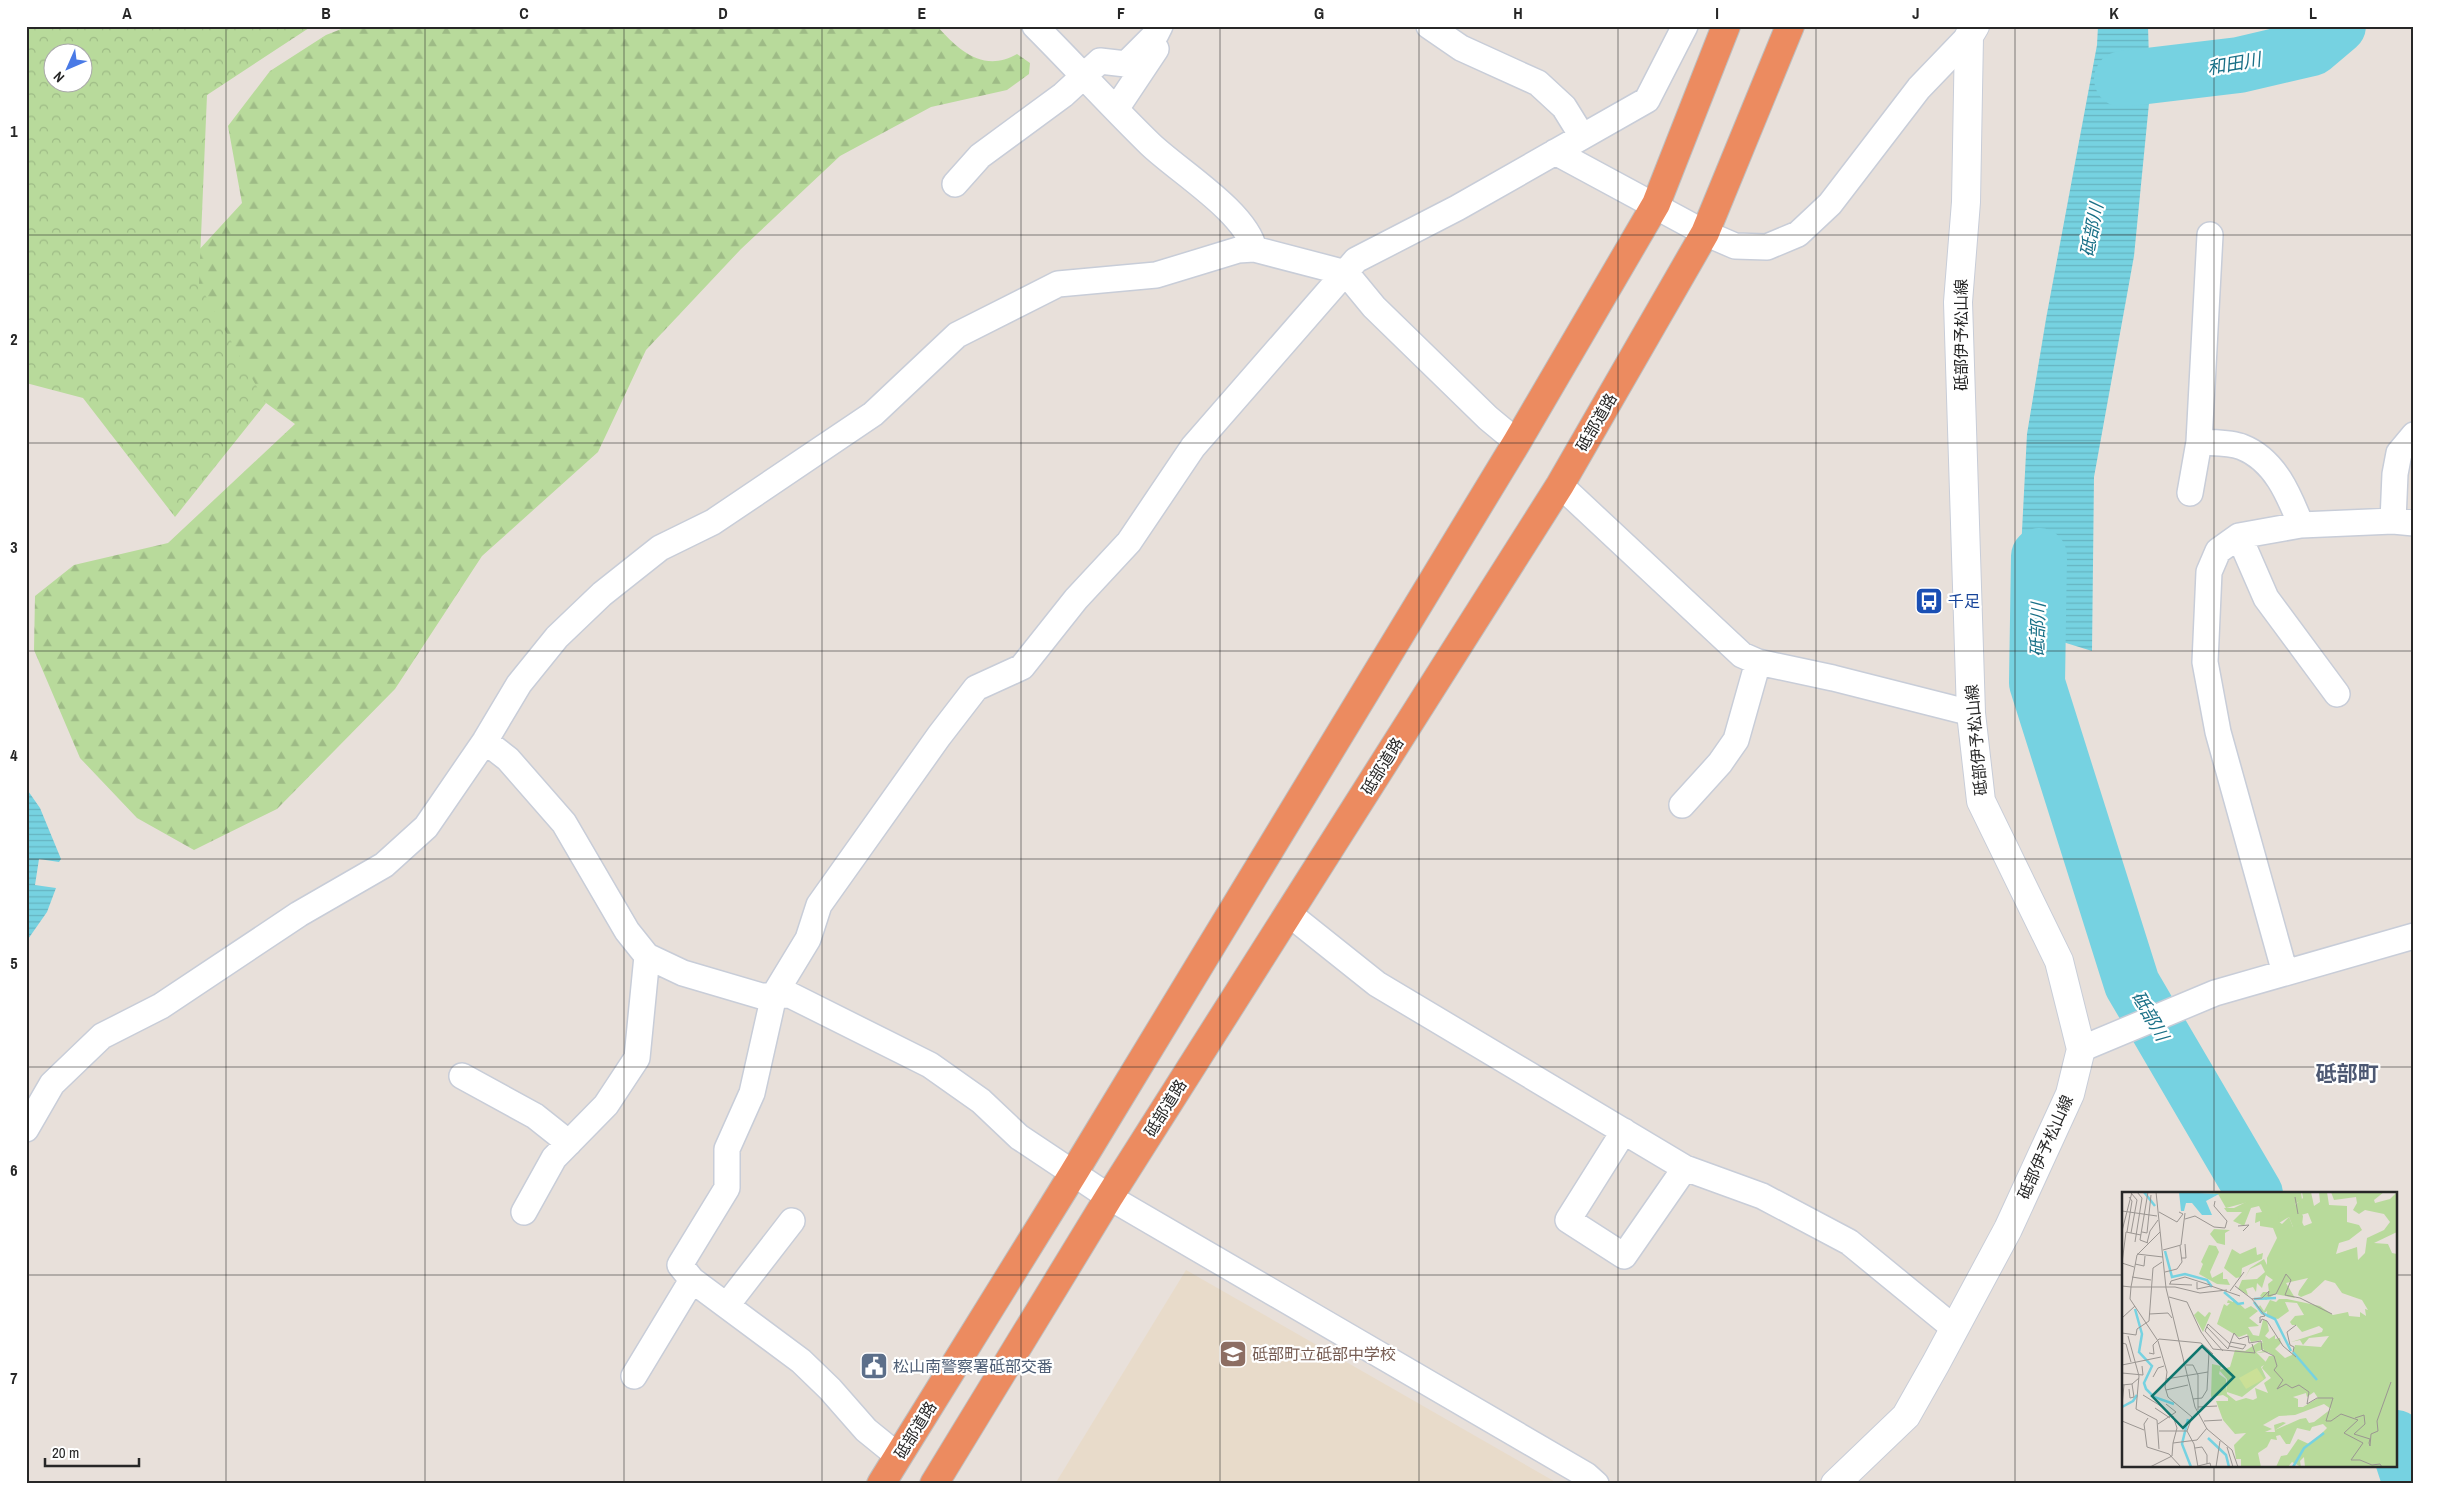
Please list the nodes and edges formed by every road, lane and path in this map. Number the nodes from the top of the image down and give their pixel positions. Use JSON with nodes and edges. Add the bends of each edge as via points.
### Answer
{"nodes":[{"id":1,"x":1035,"y":26,"type":"edge"},
{"id":2,"x":1160,"y":26,"type":"edge"},
{"id":3,"x":1171,"y":26,"type":"edge"},
{"id":4,"x":1429,"y":26,"type":"edge"},
{"id":5,"x":1685,"y":26,"type":"edge"},
{"id":6,"x":1726,"y":26,"type":"edge"},
{"id":7,"x":1790,"y":26,"type":"edge"},
{"id":8,"x":1972,"y":31,"type":"edge"},
{"id":9,"x":1085,"y":76,"type":"junction"},
{"id":10,"x":1116,"y":109,"type":"junction"},
{"id":11,"x":1582,"y":136,"type":"junction"},
{"id":12,"x":1555,"y":152,"type":"junction"},
{"id":13,"x":955,"y":184,"type":"dead end"},
{"id":14,"x":1656,"y":204,"type":"junction"},
{"id":15,"x":1705,"y":233,"type":"junction"},
{"id":16,"x":2210,"y":235,"type":"dead end"},
{"id":17,"x":1254,"y":249,"type":"junction"},
{"id":18,"x":1346,"y":273,"type":"junction"},
{"id":19,"x":2414,"y":435,"type":"edge"},
{"id":20,"x":1517,"y":442,"type":"junction"},
{"id":21,"x":2199,"y":442,"type":"junction"},
{"id":22,"x":1560,"y":485,"type":"junction"},
{"id":23,"x":2190,"y":493,"type":"dead end"},
{"id":24,"x":2404,"y":522,"type":"edge"},
{"id":25,"x":2301,"y":525,"type":"junction"},
{"id":26,"x":2239,"y":536,"type":"junction"},
{"id":27,"x":1758,"y":662,"type":"junction"},
{"id":28,"x":2336,"y":694,"type":"dead end"},
{"id":29,"x":1971,"y":713,"type":"junction"},
{"id":30,"x":485,"y":741,"type":"junction"},
{"id":31,"x":1682,"y":805,"type":"dead end"},
{"id":32,"x":1288,"y":913,"type":"junction"},
{"id":33,"x":2414,"y":936,"type":"edge"},
{"id":34,"x":648,"y":956,"type":"junction"},
{"id":35,"x":2285,"y":973,"type":"junction"},
{"id":36,"x":774,"y":996,"type":"junction"},
{"id":37,"x":2081,"y":1049,"type":"junction"},
{"id":38,"x":462,"y":1076,"type":"dead end"},
{"id":39,"x":26,"y":1129,"type":"edge"},
{"id":40,"x":1624,"y":1131,"type":"junction"},
{"id":41,"x":569,"y":1143,"type":"junction"},
{"id":42,"x":1686,"y":1168,"type":"junction"},
{"id":43,"x":1073,"y":1174,"type":"junction"},
{"id":44,"x":1109,"y":1197,"type":"junction"},
{"id":45,"x":524,"y":1212,"type":"dead end"},
{"id":46,"x":792,"y":1221,"type":"dead end"},
{"id":47,"x":692,"y":1280,"type":"junction"},
{"id":48,"x":727,"y":1305,"type":"junction"},
{"id":49,"x":1954,"y":1328,"type":"junction"},
{"id":50,"x":634,"y":1376,"type":"dead end"},
{"id":51,"x":898,"y":1456,"type":"junction"},
{"id":52,"x":881,"y":1484,"type":"edge"},
{"id":53,"x":934,"y":1484,"type":"edge"},
{"id":54,"x":1596,"y":1484,"type":"edge"},
{"id":55,"x":1835,"y":1484,"type":"edge"}],
"edges":[{"from":1,"to":9,"type":"street"},
{"from":2,"to":9,"type":"street","via":[[1126,64],[1100,61]]},
{"from":3,"to":10,"type":"street"},
{"from":4,"to":11,"type":"street","via":[[1461,48],[1538,83],[1564,107]]},
{"from":5,"to":11,"type":"street","via":[[1648,100]]},
{"from":6,"to":14,"type":"highway","name":"砥部道路"},
{"from":7,"to":15,"type":"highway","name":"砥部道路"},
{"from":8,"to":15,"type":"street","via":[[1919,88],[1830,204],[1798,234],[1767,247],[1735,246]]},
{"from":8,"to":29,"type":"main road","name":"砥部伊予松山線","via":[[1966,202],[1958,302]]},
{"from":9,"to":10,"type":"street"},
{"from":9,"to":13,"type":"street","via":[[980,156]]},
{"from":10,"to":17,"type":"street","via":[[1151,146],[1231,213],[1251,236]]},
{"from":11,"to":12,"type":"street"},
{"from":12,"to":14,"type":"street"},
{"from":12,"to":18,"type":"street","via":[[1356,260]]},
{"from":14,"to":15,"type":"street"},
{"from":14,"to":20,"type":"highway","name":"砥部道路"},
{"from":15,"to":22,"type":"highway","name":"砥部道路"},
{"from":16,"to":21,"type":"street"},
{"from":17,"to":18,"type":"street"},
{"from":17,"to":30,"type":"street","via":[[1238,250],[1156,275],[1058,284],[957,335],[872,414],[713,522],[660,548],[602,594],[557,637],[519,684]]},
{"from":18,"to":20,"type":"street","via":[[1374,307]]},
{"from":18,"to":36,"type":"street","via":[[1193,447],[1129,542],[1076,599],[1022,667],[976,688],[938,736],[819,905],[808,939]]},
{"from":19,"to":24,"type":"street","via":[[2399,453],[2394,474]]},
{"from":20,"to":43,"type":"highway","name":"砥部道路"},
{"from":21,"to":23,"type":"street"},
{"from":21,"to":25,"type":"street","via":[[2241,446],[2262,459],[2282,482]]},
{"from":22,"to":27,"type":"street","via":[[1742,655]]},
{"from":22,"to":32,"type":"highway","name":"砥部道路"},
{"from":24,"to":25,"type":"street"},
{"from":25,"to":26,"type":"street"},
{"from":26,"to":28,"type":"street","via":[[2266,598]]},
{"from":26,"to":35,"type":"street","via":[[2218,551],[2209,572],[2205,662],[2218,732]]},
{"from":27,"to":29,"type":"street"},
{"from":27,"to":31,"type":"street","via":[[1736,740]]},
{"from":29,"to":37,"type":"main road","name":"砥部伊予松山線","via":[[1980,801],[2059,961]]},
{"from":30,"to":34,"type":"street","via":[[508,759],[564,823],[627,931]]},
{"from":30,"to":39,"type":"street","via":[[426,827],[384,865],[299,914],[160,1006],[102,1036],[52,1084]]},
{"from":32,"to":40,"type":"street","via":[[1377,984]]},
{"from":32,"to":44,"type":"highway","name":"砥部道路"},
{"from":33,"to":35,"type":"street"},
{"from":34,"to":36,"type":"street","via":[[683,973],[761,996]]},
{"from":34,"to":41,"type":"street","via":[[637,1058],[606,1105]]},
{"from":35,"to":37,"type":"street","via":[[2216,993]]},
{"from":36,"to":43,"type":"street","via":[[790,995],[930,1065],[981,1101],[1019,1136]]},
{"from":36,"to":47,"type":"street","via":[[752,1093],[727,1149],[727,1188],[680,1265]]},
{"from":37,"to":49,"type":"main road","name":"砥部伊予松山線","via":[[2070,1094],[2008,1229]]},
{"from":38,"to":41,"type":"street","via":[[535,1116]]},
{"from":40,"to":42,"type":"street"},
{"from":40,"to":42,"type":"street","via":[[1568,1220],[1624,1256]]},
{"from":41,"to":45,"type":"street","via":[[554,1158]]},
{"from":42,"to":49,"type":"street","via":[[1762,1196],[1849,1242]]},
{"from":43,"to":44,"type":"street"},
{"from":43,"to":51,"type":"highway","name":"砥部道路"},
{"from":44,"to":53,"type":"highway","name":"砥部道路"},
{"from":44,"to":54,"type":"street","via":[[1586,1475]]},
{"from":46,"to":48,"type":"street"},
{"from":47,"to":48,"type":"street"},
{"from":47,"to":50,"type":"street"},
{"from":48,"to":51,"type":"street","via":[[801,1361],[866,1430]]},
{"from":49,"to":55,"type":"main road","name":"砥部伊予松山線","via":[[1906,1416]]},
{"from":51,"to":52,"type":"highway","name":"砥部道路"}]}
